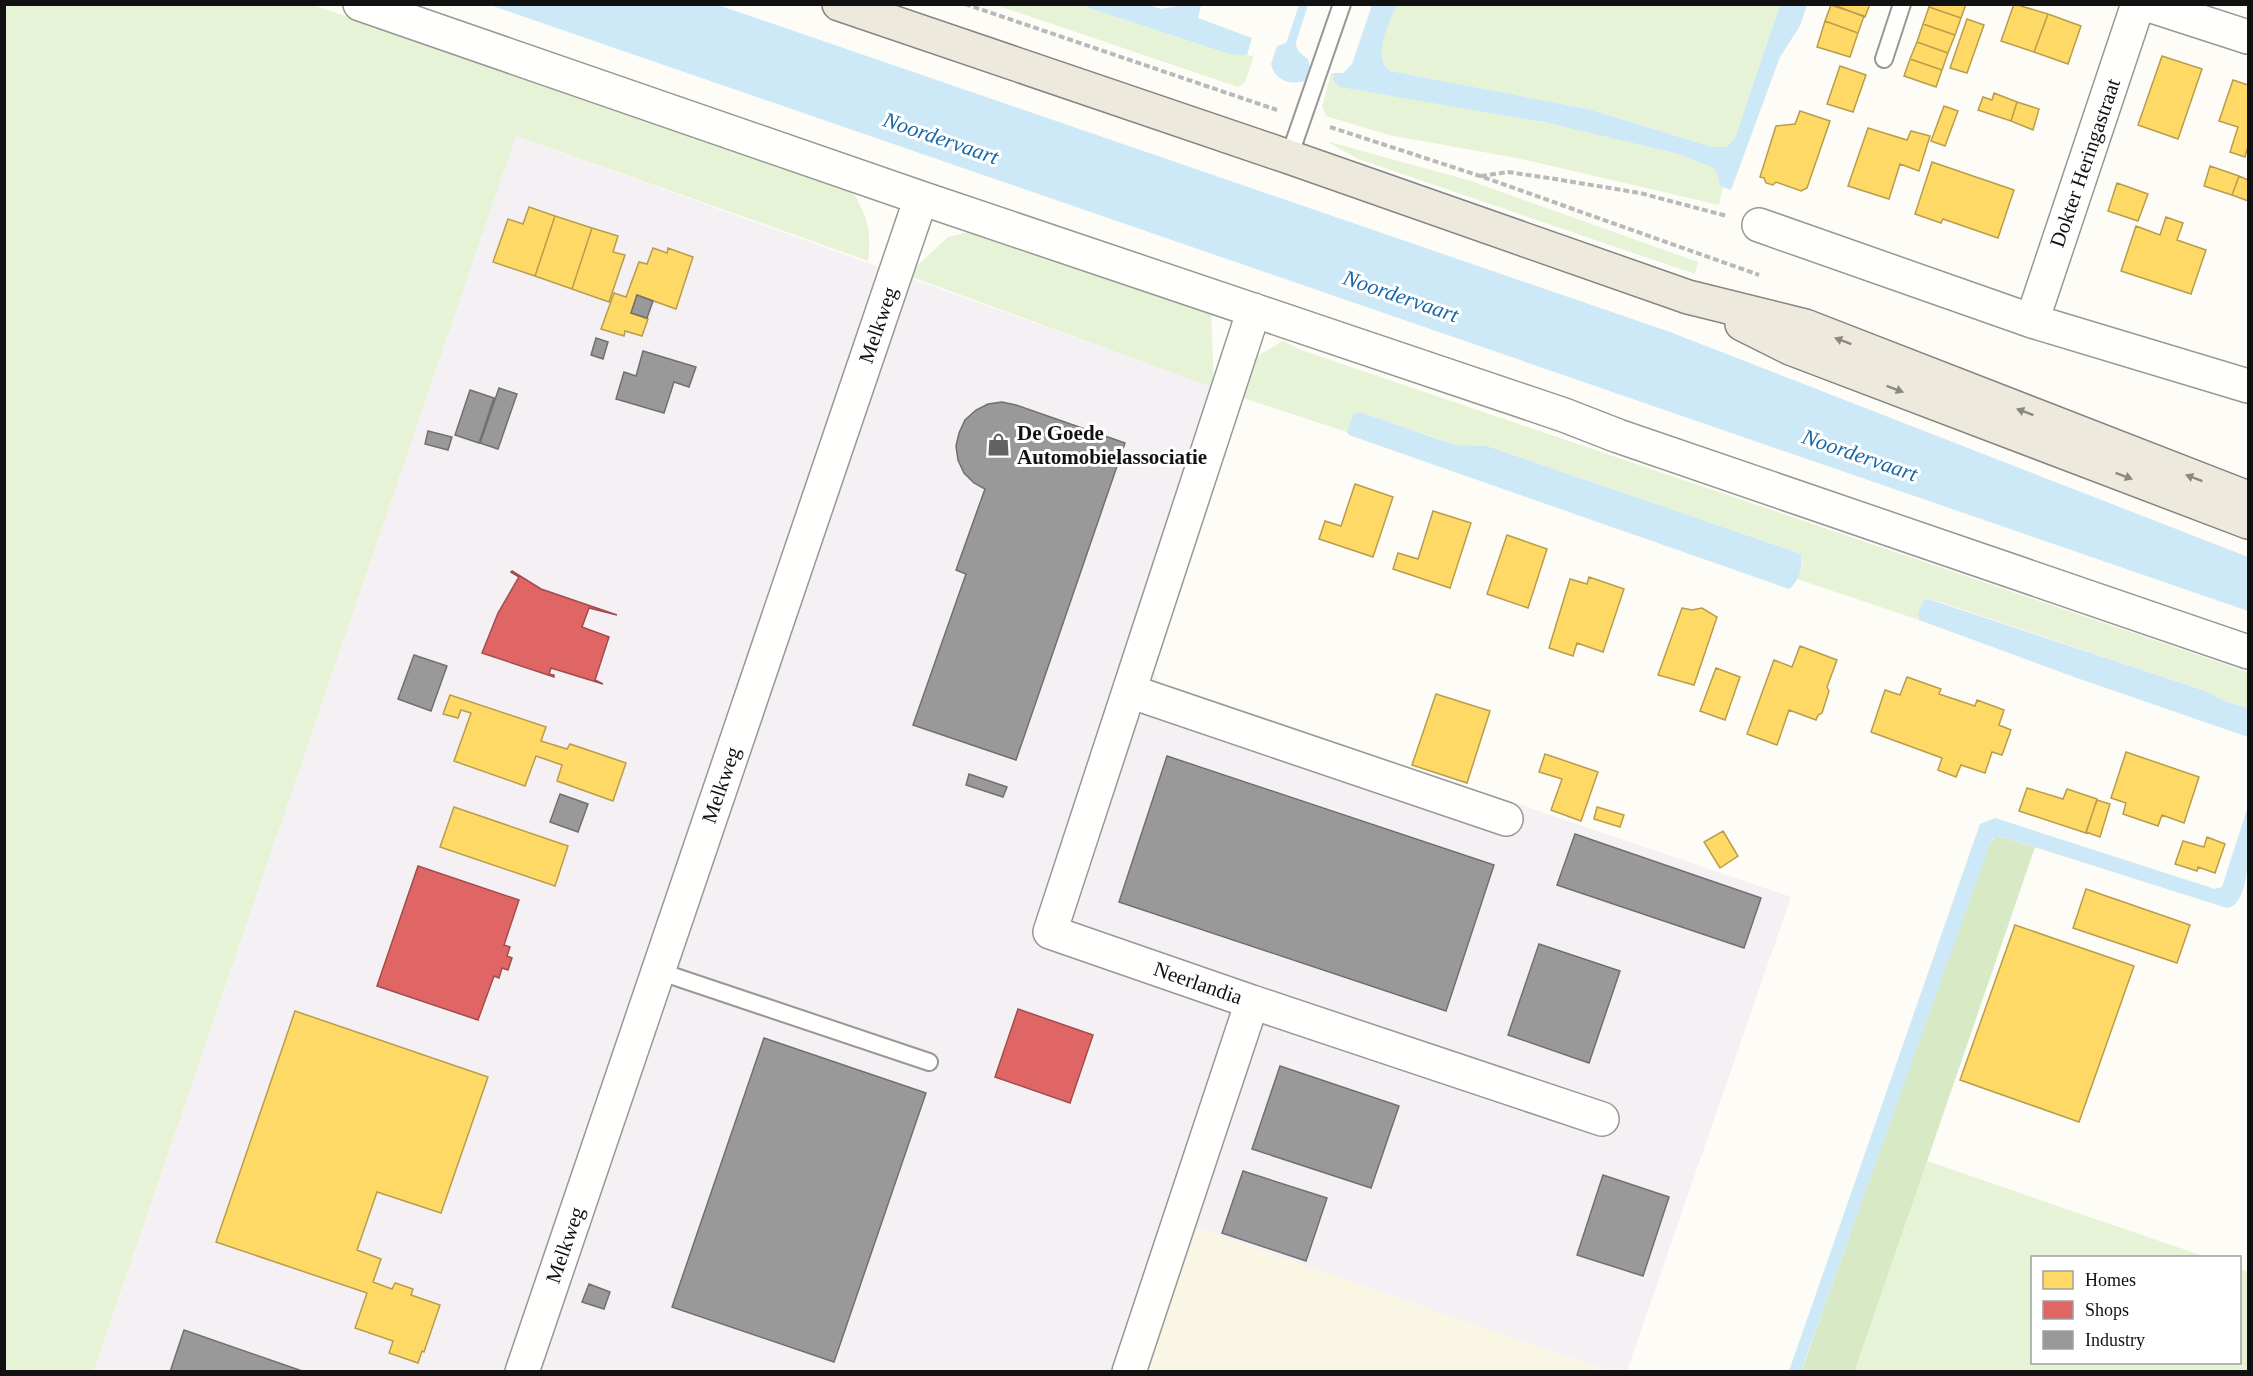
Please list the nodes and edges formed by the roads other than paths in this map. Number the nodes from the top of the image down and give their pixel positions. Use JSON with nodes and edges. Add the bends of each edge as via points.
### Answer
{"nodes":[{"id":1,"x":360,"y":4,"type":"edge"},
{"id":2,"x":839,"y":4,"type":"edge"},
{"id":3,"x":1342,"y":4,"type":"edge"},
{"id":4,"x":1902,"y":4,"type":"edge"},
{"id":5,"x":2139,"y":4,"type":"edge"},
{"id":6,"x":2146,"y":4,"type":"edge"},
{"id":7,"x":2248,"y":37,"type":"edge"},
{"id":8,"x":1884,"y":59,"type":"dead end"},
{"id":9,"x":1289,"y":157,"type":"junction"},
{"id":10,"x":921,"y":198,"type":"junction"},
{"id":11,"x":1759,"y":225,"type":"road end"},
{"id":12,"x":1688,"y":297,"type":"junction"},
{"id":13,"x":1254,"y":310,"type":"junction"},
{"id":14,"x":2032,"y":321,"type":"junction"},
{"id":15,"x":2248,"y":386,"type":"edge"},
{"id":16,"x":2248,"y":498,"type":"edge"},
{"id":17,"x":2248,"y":522,"type":"edge"},
{"id":18,"x":2248,"y":652,"type":"edge"},
{"id":19,"x":1129,"y":691,"type":"junction"},
{"id":20,"x":1506,"y":819,"type":"dead end"},
{"id":21,"x":658,"y":971,"type":"junction"},
{"id":22,"x":1252,"y":1002,"type":"junction"},
{"id":23,"x":929,"y":1062,"type":"dead end"},
{"id":24,"x":1602,"y":1119,"type":"dead end"},
{"id":25,"x":522,"y":1371,"type":"edge"},
{"id":26,"x":1129,"y":1371,"type":"edge"}],
"edges":[{"from":1,"to":10,"type":"street"},
{"from":2,"to":9,"type":"main road"},
{"from":3,"to":9,"type":"lane"},
{"from":4,"to":8,"type":"lane"},
{"from":5,"to":14,"type":"street","name":"Dokter Heringastraat"},
{"from":6,"to":7,"type":"street"},
{"from":9,"to":12,"type":"main road"},
{"from":10,"to":13,"type":"street"},
{"from":10,"to":21,"type":"street","name":"Melkweg"},
{"from":11,"to":14,"type":"street"},
{"from":16,"to":12,"type":"main road","one_way":true,"via":[[1805,326]]},
{"from":12,"to":17,"type":"main road","one_way":true,"via":[[1790,348]]},
{"from":13,"to":18,"type":"street"},
{"from":13,"to":19,"type":"street","name":"Neerlandia"},
{"from":14,"to":15,"type":"street"},
{"from":19,"to":20,"type":"street"},
{"from":19,"to":22,"type":"street","name":"Neerlandia","via":[[1050,932]]},
{"from":21,"to":23,"type":"lane"},
{"from":21,"to":25,"type":"street","name":"Melkweg"},
{"from":22,"to":24,"type":"street"},
{"from":22,"to":26,"type":"street","name":"Neerlandia"}]}
